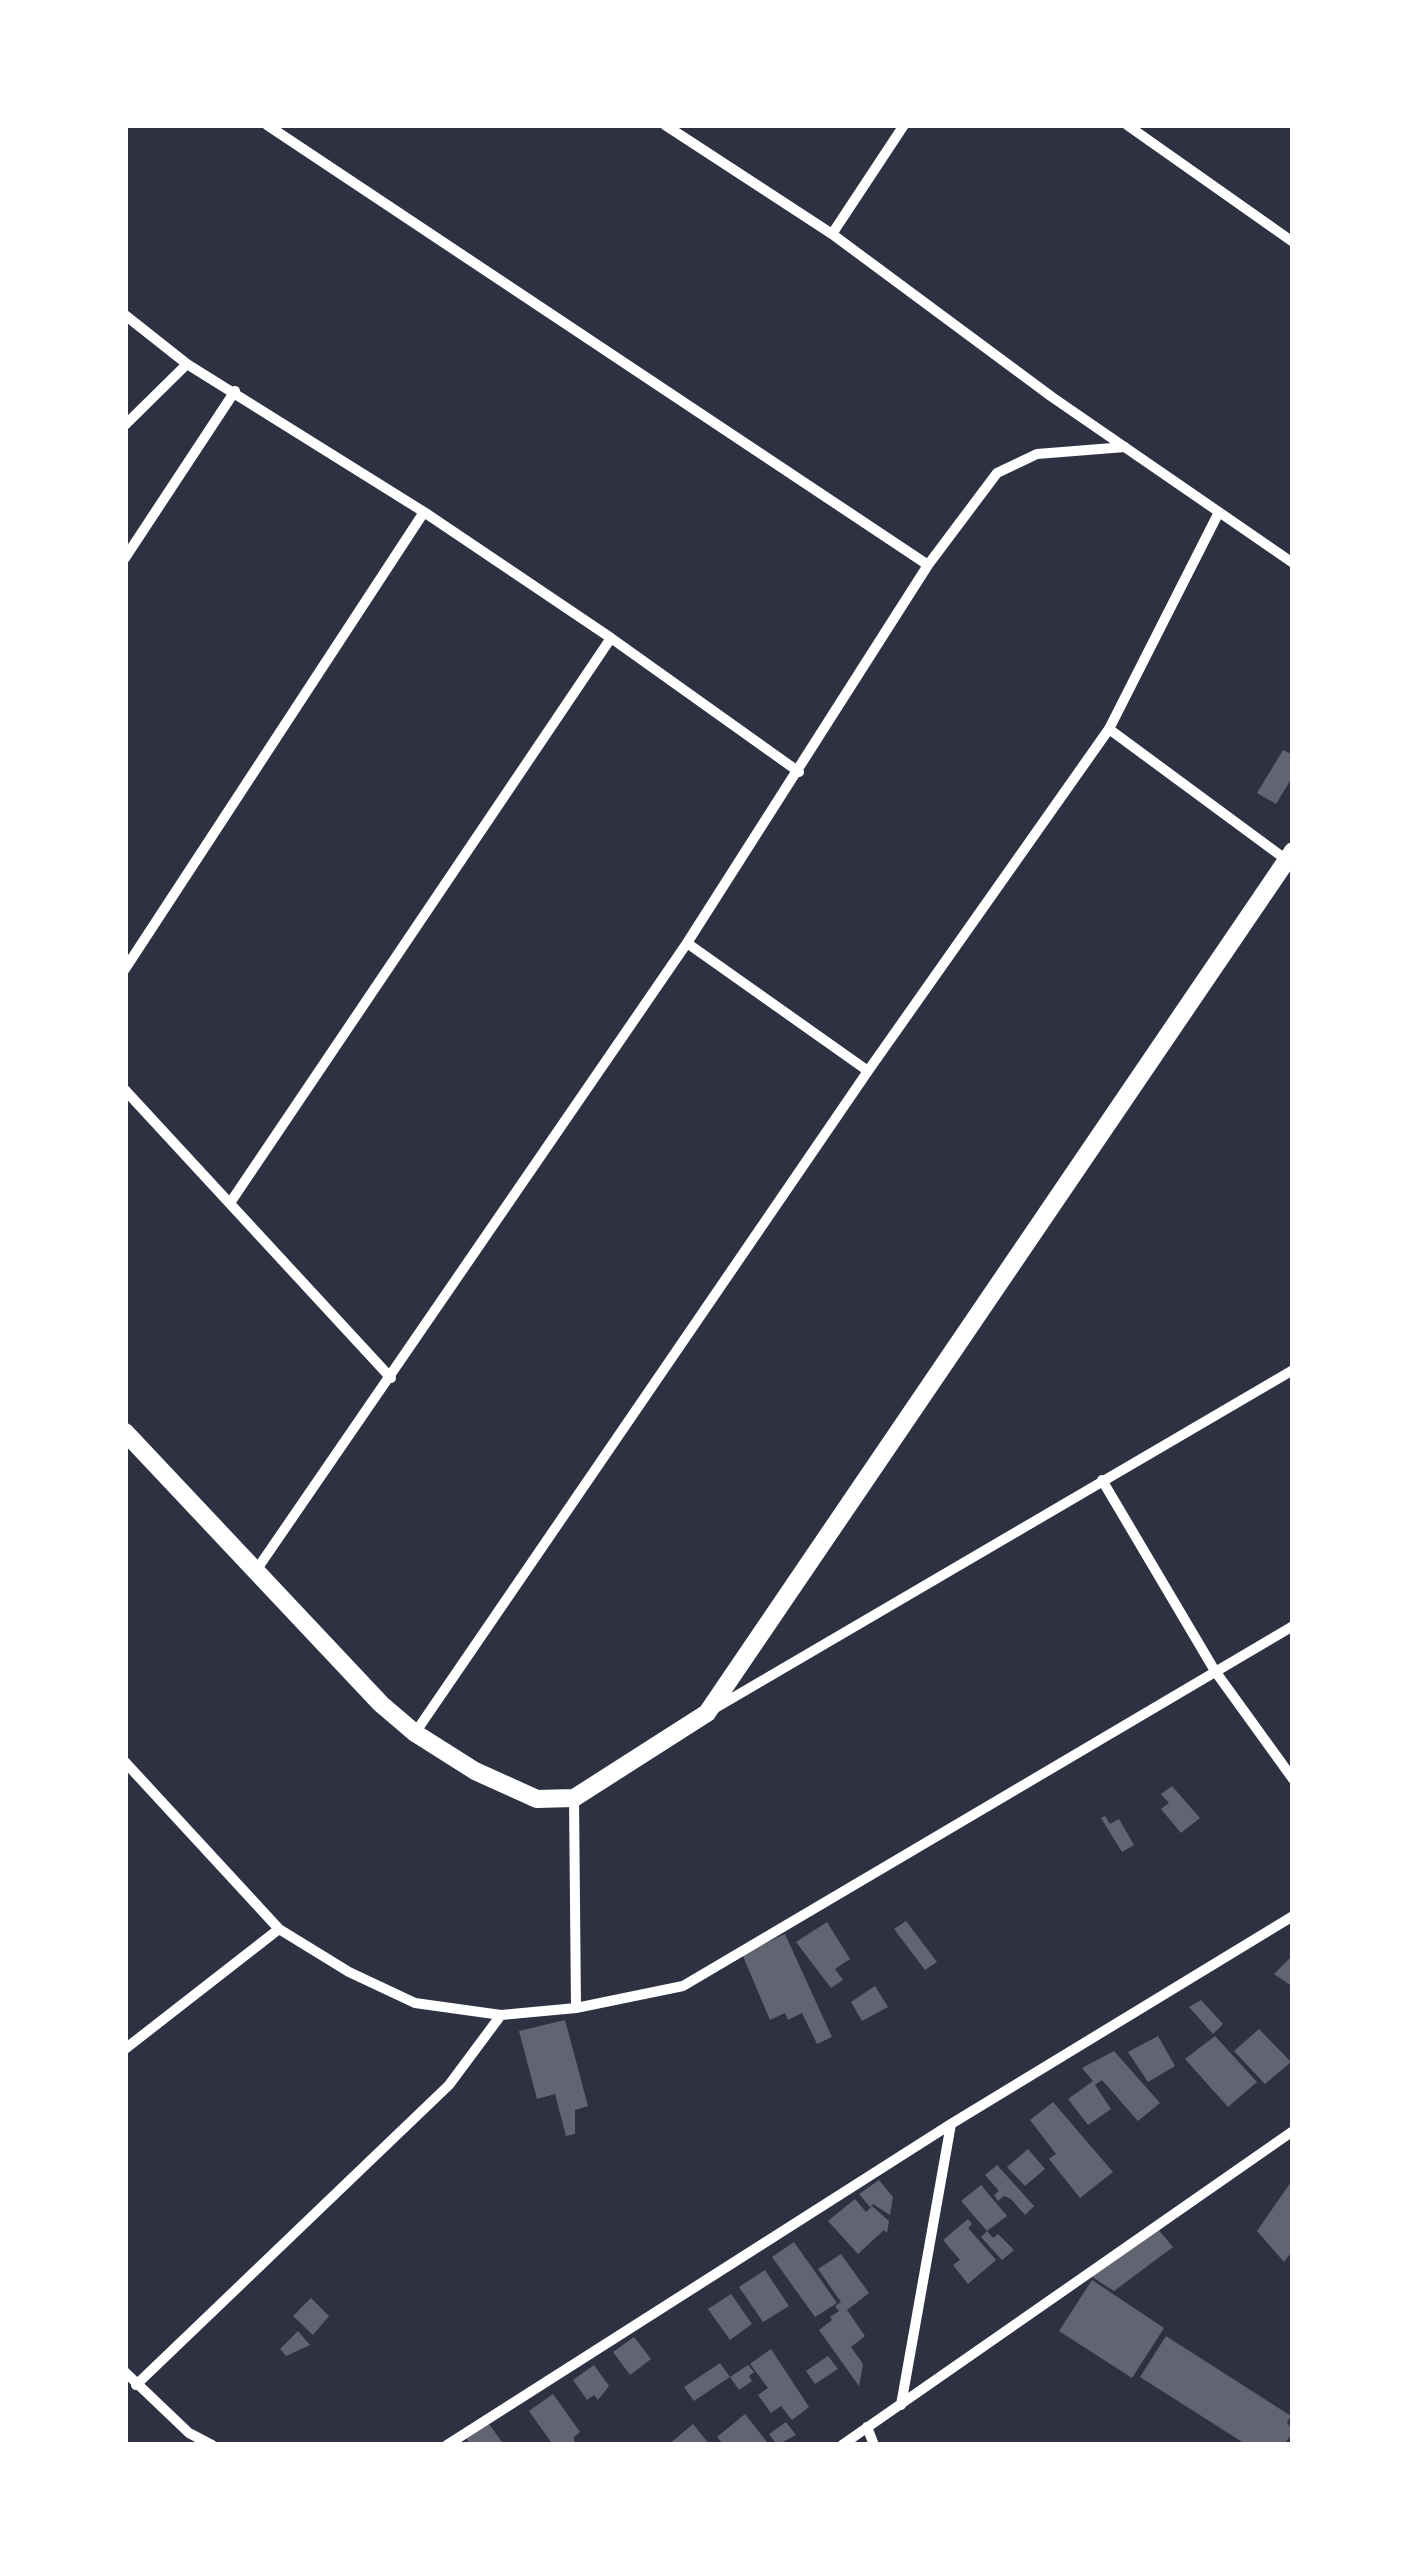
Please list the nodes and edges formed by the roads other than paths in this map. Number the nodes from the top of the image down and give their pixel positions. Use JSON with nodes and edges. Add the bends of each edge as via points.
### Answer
{"nodes":[{"id":1,"x":267,"y":125,"type":"edge"},
{"id":2,"x":665,"y":125,"type":"edge"},
{"id":3,"x":904,"y":125,"type":"edge"},
{"id":4,"x":1126,"y":125,"type":"edge"},
{"id":5,"x":832,"y":234,"type":"junction"},
{"id":6,"x":1293,"y":242,"type":"edge"},
{"id":7,"x":125,"y":315,"type":"edge"},
{"id":8,"x":187,"y":364,"type":"junction"},
{"id":9,"x":234,"y":392,"type":"junction"},
{"id":10,"x":125,"y":425,"type":"edge"},
{"id":11,"x":1125,"y":447,"type":"junction"},
{"id":12,"x":424,"y":512,"type":"junction"},
{"id":13,"x":1218,"y":514,"type":"junction"},
{"id":14,"x":125,"y":558,"type":"edge"},
{"id":15,"x":1293,"y":563,"type":"edge"},
{"id":16,"x":928,"y":566,"type":"junction"},
{"id":17,"x":612,"y":638,"type":"junction"},
{"id":18,"x":1109,"y":730,"type":"junction"},
{"id":19,"x":799,"y":772,"type":"junction"},
{"id":20,"x":1291,"y":858,"type":"edge"},
{"id":21,"x":687,"y":943,"type":"junction"},
{"id":22,"x":125,"y":969,"type":"edge"},
{"id":23,"x":868,"y":1071,"type":"junction"},
{"id":24,"x":125,"y":1090,"type":"edge"},
{"id":25,"x":230,"y":1203,"type":"junction"},
{"id":26,"x":1293,"y":1370,"type":"edge"},
{"id":27,"x":391,"y":1378,"type":"junction"},
{"id":28,"x":125,"y":1432,"type":"edge"},
{"id":29,"x":1102,"y":1480,"type":"junction"},
{"id":30,"x":255,"y":1572,"type":"junction"},
{"id":31,"x":1293,"y":1626,"type":"edge"},
{"id":32,"x":1215,"y":1671,"type":"junction"},
{"id":33,"x":707,"y":1713,"type":"junction"},
{"id":34,"x":415,"y":1734,"type":"junction"},
{"id":35,"x":125,"y":1762,"type":"edge"},
{"id":36,"x":1293,"y":1780,"type":"edge"},
{"id":37,"x":574,"y":1798,"type":"junction"},
{"id":38,"x":1293,"y":1916,"type":"edge"},
{"id":39,"x":279,"y":1929,"type":"junction"},
{"id":40,"x":576,"y":2008,"type":"junction"},
{"id":41,"x":502,"y":2016,"type":"junction"},
{"id":42,"x":125,"y":2049,"type":"edge"},
{"id":43,"x":951,"y":2124,"type":"junction"},
{"id":44,"x":1293,"y":2131,"type":"edge"},
{"id":45,"x":125,"y":2372,"type":"edge"},
{"id":46,"x":136,"y":2385,"type":"junction"},
{"id":47,"x":901,"y":2406,"type":"junction"},
{"id":48,"x":867,"y":2427,"type":"junction"},
{"id":49,"x":212,"y":2445,"type":"edge"},
{"id":50,"x":447,"y":2445,"type":"edge"},
{"id":51,"x":842,"y":2445,"type":"edge"},
{"id":52,"x":874,"y":2445,"type":"edge"}],
"edges":[{"from":1,"to":16,"type":"street"},
{"from":2,"to":5,"type":"street"},
{"from":3,"to":5,"type":"street"},
{"from":4,"to":6,"type":"street"},
{"from":5,"to":11,"type":"street"},
{"from":7,"to":8,"type":"street"},
{"from":8,"to":9,"type":"street"},
{"from":8,"to":10,"type":"street"},
{"from":9,"to":12,"type":"street"},
{"from":9,"to":14,"type":"street"},
{"from":11,"to":13,"type":"street"},
{"from":11,"to":16,"type":"street","via":[[1012,462]]},
{"from":12,"to":17,"type":"street"},
{"from":12,"to":22,"type":"street"},
{"from":13,"to":15,"type":"street"},
{"from":13,"to":18,"type":"street"},
{"from":16,"to":19,"type":"street"},
{"from":17,"to":19,"type":"street"},
{"from":17,"to":25,"type":"street"},
{"from":18,"to":20,"type":"street"},
{"from":18,"to":23,"type":"street"},
{"from":19,"to":21,"type":"street"},
{"from":20,"to":33,"type":"street"},
{"from":21,"to":23,"type":"street"},
{"from":21,"to":27,"type":"street"},
{"from":23,"to":34,"type":"street"},
{"from":24,"to":25,"type":"street"},
{"from":25,"to":27,"type":"street"},
{"from":26,"to":29,"type":"street"},
{"from":27,"to":30,"type":"street"},
{"from":28,"to":30,"type":"street"},
{"from":29,"to":32,"type":"street"},
{"from":29,"to":33,"type":"street"},
{"from":30,"to":34,"type":"street"},
{"from":31,"to":32,"type":"street"},
{"from":32,"to":36,"type":"street"},
{"from":32,"to":40,"type":"street","via":[[683,1986]]},
{"from":33,"to":37,"type":"street"},
{"from":34,"to":37,"type":"street","via":[[538,1799]]},
{"from":35,"to":39,"type":"street"},
{"from":37,"to":40,"type":"street"},
{"from":38,"to":43,"type":"street"},
{"from":39,"to":41,"type":"street","via":[[415,2003]]},
{"from":39,"to":42,"type":"street"},
{"from":40,"to":41,"type":"street"},
{"from":41,"to":46,"type":"street","via":[[449,2086]]},
{"from":43,"to":47,"type":"street"},
{"from":43,"to":50,"type":"street"},
{"from":44,"to":47,"type":"street"},
{"from":45,"to":46,"type":"street"},
{"from":46,"to":49,"type":"street"},
{"from":47,"to":48,"type":"street"},
{"from":48,"to":51,"type":"street"},
{"from":48,"to":52,"type":"street"}]}
